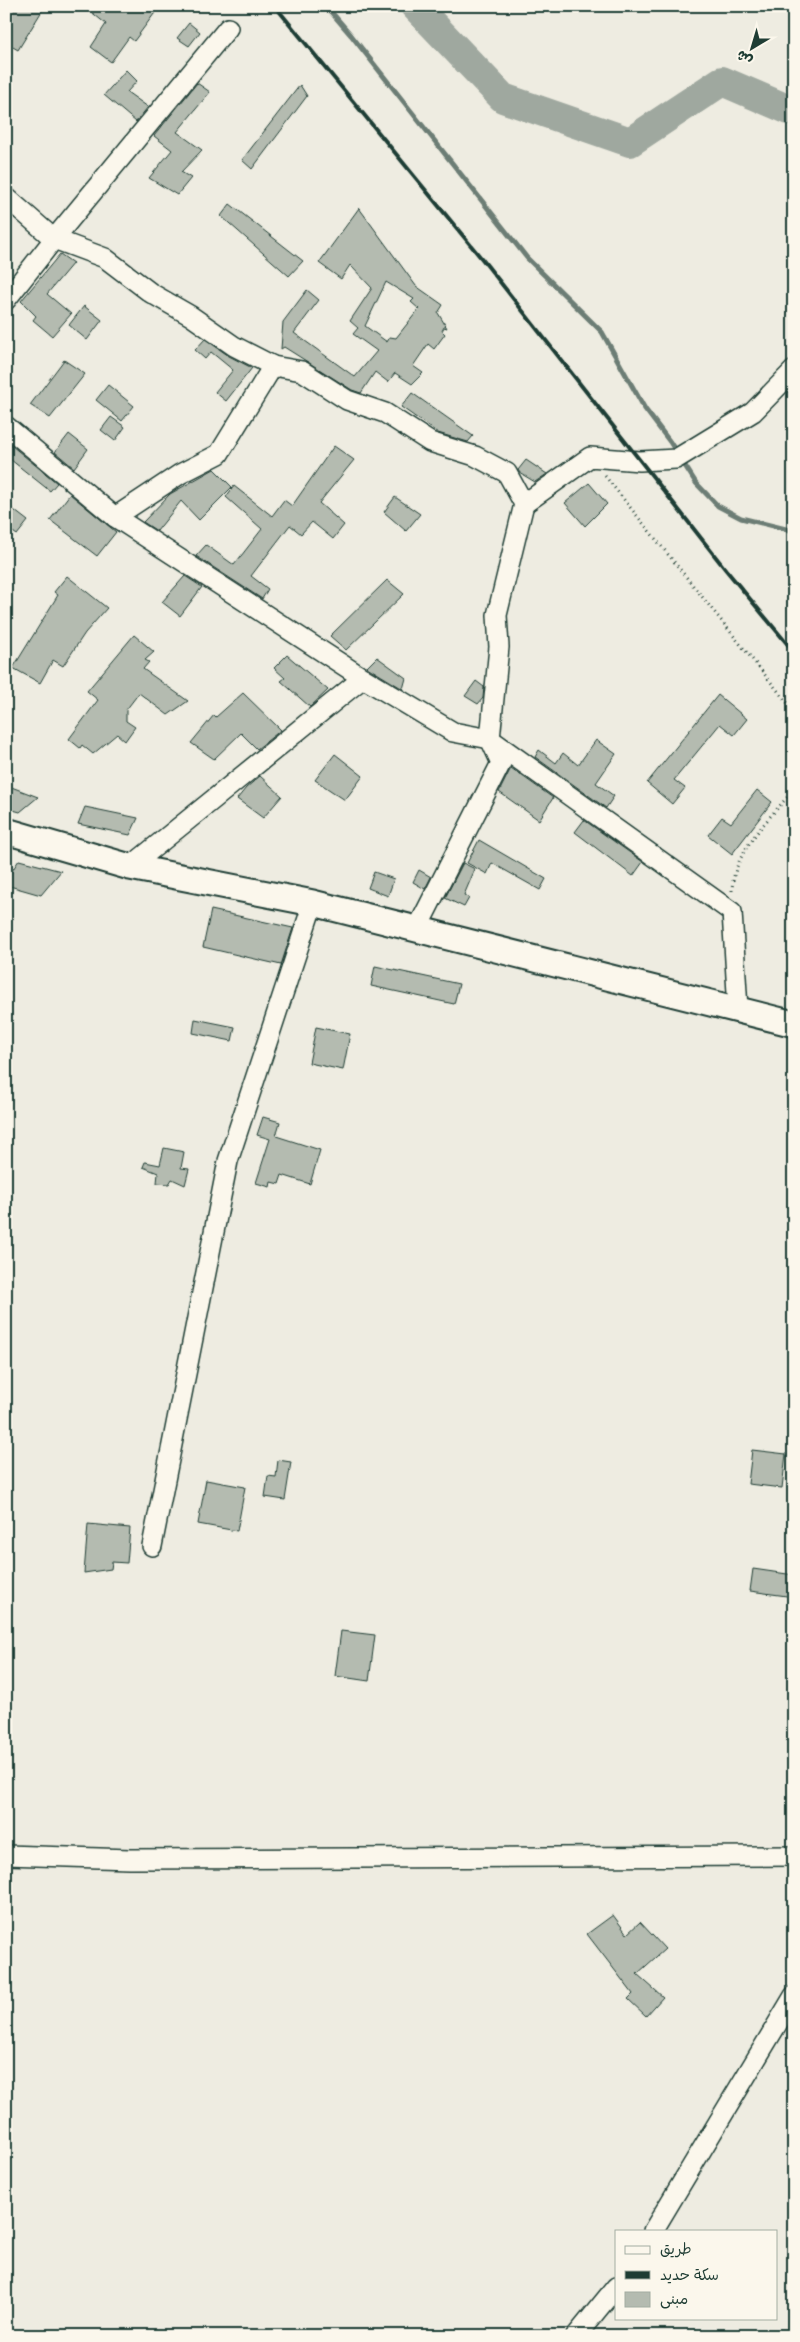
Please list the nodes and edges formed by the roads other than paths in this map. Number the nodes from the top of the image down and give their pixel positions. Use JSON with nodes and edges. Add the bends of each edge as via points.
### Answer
{"nodes":[{"id":1,"x":228,"y":28,"type":"dead end"},
{"id":2,"x":6,"y":197,"type":"edge"},
{"id":3,"x":54,"y":239,"type":"junction"},
{"id":4,"x":6,"y":300,"type":"edge"},
{"id":5,"x":273,"y":366,"type":"junction"},
{"id":6,"x":794,"y":370,"type":"edge"},
{"id":7,"x":6,"y":426,"type":"edge"},
{"id":8,"x":524,"y":504,"type":"junction"},
{"id":9,"x":116,"y":518,"type":"junction"},
{"id":10,"x":363,"y":678,"type":"junction"},
{"id":11,"x":490,"y":739,"type":"junction"},
{"id":12,"x":6,"y":831,"type":"edge"},
{"id":13,"x":130,"y":867,"type":"junction"},
{"id":14,"x":313,"y":904,"type":"junction"},
{"id":15,"x":417,"y":929,"type":"junction"},
{"id":16,"x":738,"y":1009,"type":"junction"},
{"id":17,"x":794,"y":1024,"type":"edge"},
{"id":18,"x":152,"y":1546,"type":"dead end"},
{"id":19,"x":6,"y":1854,"type":"edge"},
{"id":20,"x":794,"y":1856,"type":"edge"},
{"id":21,"x":794,"y":1996,"type":"edge"},
{"id":22,"x":654,"y":2230,"type":"edge"},
{"id":23,"x":615,"y":2288,"type":"edge"},
{"id":24,"x":576,"y":2336,"type":"edge"}],
"edges":[{"from":1,"to":3,"type":"street"},
{"from":2,"to":3,"type":"street"},
{"from":3,"to":4,"type":"street"},
{"from":3,"to":5,"type":"street","via":[[105,258],[151,293],[234,346]]},
{"from":5,"to":8,"type":"street","via":[[302,371],[347,400],[385,413],[430,442],[475,456],[507,473]]},
{"from":5,"to":9,"type":"street","via":[[219,454],[180,474]]},
{"from":6,"to":8,"type":"street","via":[[753,412],[681,456],[640,461],[590,457]]},
{"from":7,"to":9,"type":"street"},
{"from":8,"to":11,"type":"street","via":[[497,615],[499,647]]},
{"from":9,"to":10,"type":"street"},
{"from":10,"to":11,"type":"street","via":[[453,732]]},
{"from":10,"to":13,"type":"street"},
{"from":11,"to":15,"type":"street","via":[[501,763]]},
{"from":11,"to":16,"type":"street","via":[[732,912]]},
{"from":12,"to":13,"type":"main road"},
{"from":13,"to":14,"type":"main road"},
{"from":14,"to":15,"type":"main road"},
{"from":14,"to":18,"type":"street","via":[[228,1160]]},
{"from":15,"to":16,"type":"main road"},
{"from":16,"to":17,"type":"main road"},
{"from":19,"to":20,"type":"street","via":[[130,1859]]},
{"from":21,"to":22,"type":"street"},
{"from":23,"to":24,"type":"street"}]}
